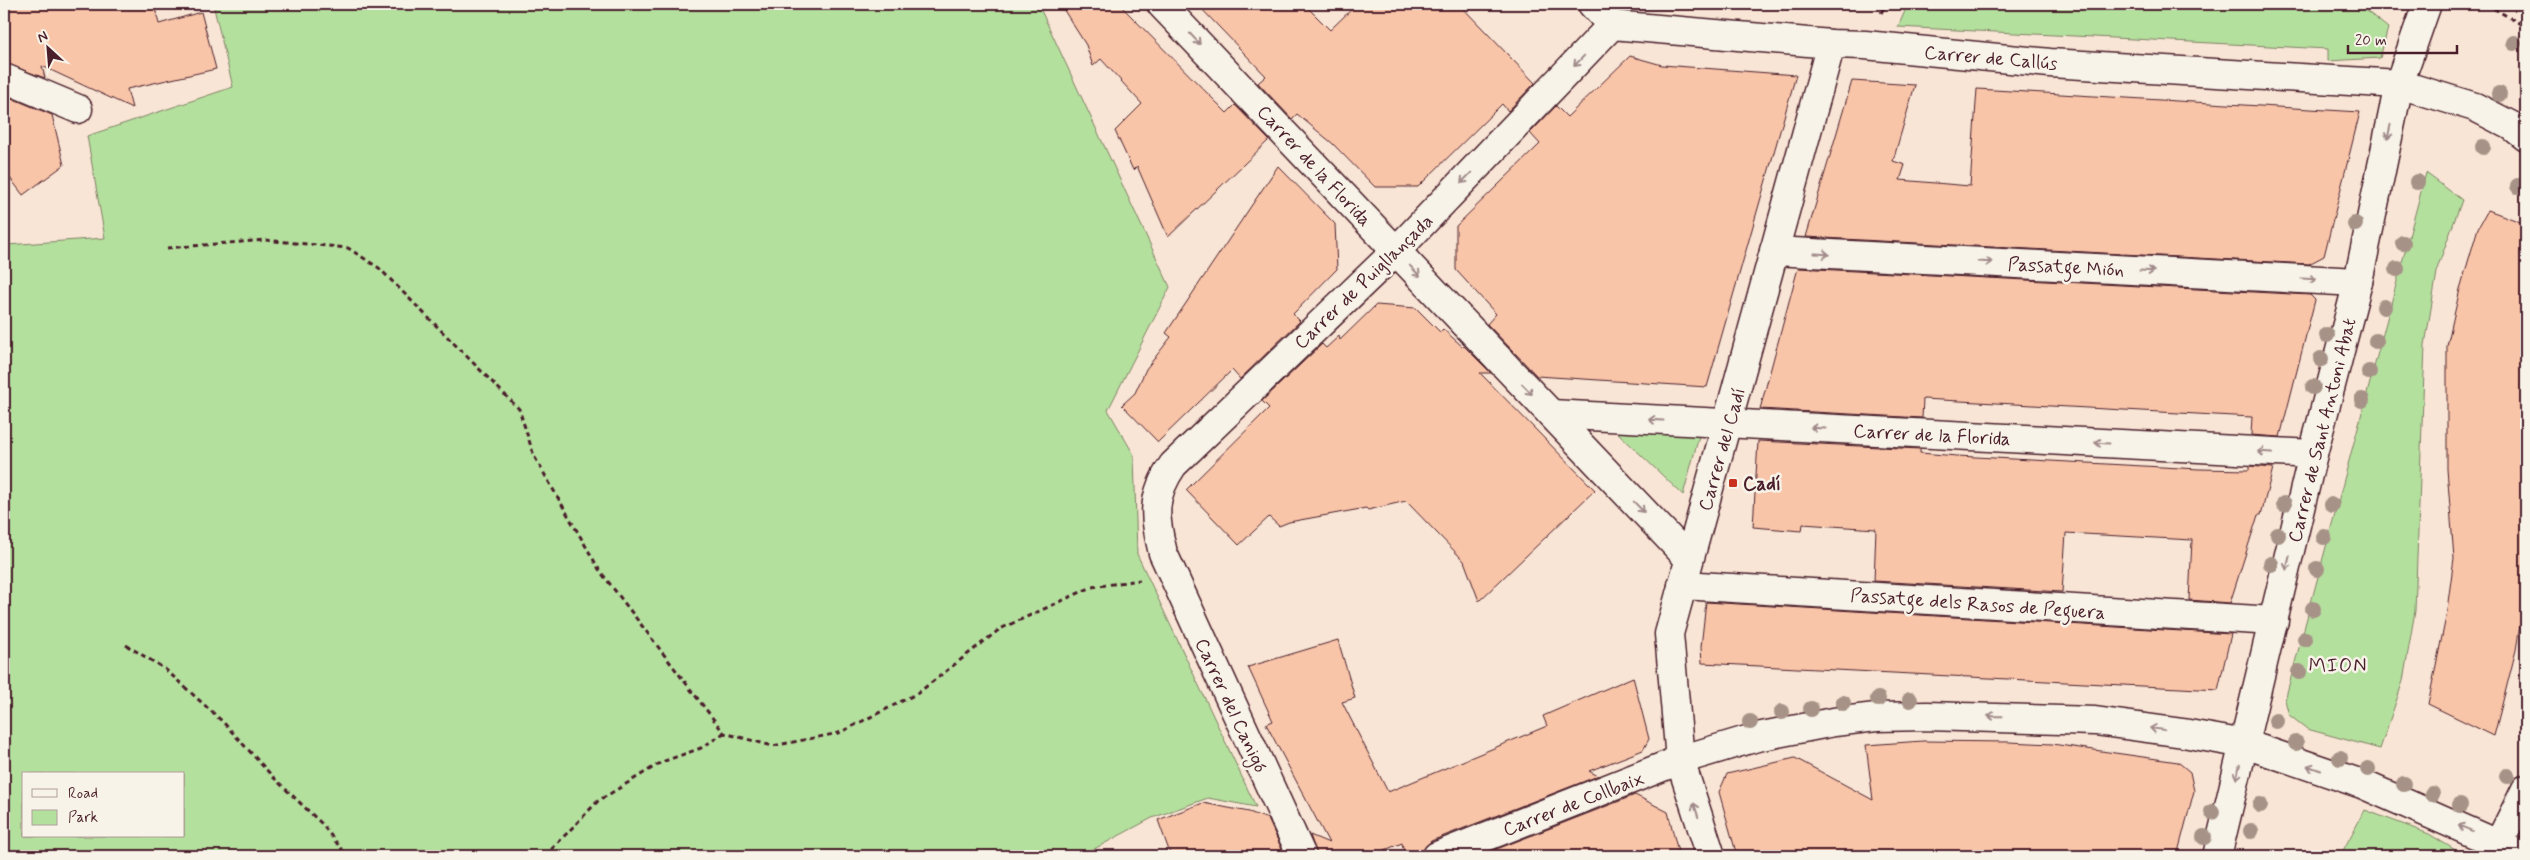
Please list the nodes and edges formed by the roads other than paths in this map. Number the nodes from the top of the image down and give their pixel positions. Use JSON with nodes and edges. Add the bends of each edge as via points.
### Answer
{"nodes":[{"id":1,"x":1162,"y":4,"type":"edge"},
{"id":2,"x":1592,"y":4,"type":"edge"},
{"id":3,"x":2427,"y":4,"type":"edge"},
{"id":4,"x":1612,"y":25,"type":"junction"},
{"id":5,"x":1831,"y":44,"type":"junction"},
{"id":6,"x":4,"y":78,"type":"edge"},
{"id":7,"x":2399,"y":84,"type":"junction"},
{"id":8,"x":78,"y":109,"type":"dead end"},
{"id":9,"x":2526,"y":137,"type":"edge"},
{"id":10,"x":1396,"y":251,"type":"junction"},
{"id":11,"x":1774,"y":251,"type":"junction"},
{"id":12,"x":2358,"y":282,"type":"junction"},
{"id":13,"x":1551,"y":414,"type":"junction"},
{"id":14,"x":1728,"y":424,"type":"junction"},
{"id":15,"x":2313,"y":454,"type":"junction"},
{"id":16,"x":1689,"y":559,"type":"junction"},
{"id":17,"x":1168,"y":564,"type":"joint"},
{"id":18,"x":1682,"y":585,"type":"junction"},
{"id":19,"x":2274,"y":621,"type":"junction"},
{"id":20,"x":2245,"y":744,"type":"junction"},
{"id":21,"x":1680,"y":760,"type":"junction"},
{"id":22,"x":2526,"y":789,"type":"edge"},
{"id":23,"x":2499,"y":843,"type":"junction"},
{"id":24,"x":1302,"y":856,"type":"edge"},
{"id":25,"x":1437,"y":856,"type":"edge"},
{"id":26,"x":1710,"y":856,"type":"edge"},
{"id":27,"x":2217,"y":856,"type":"edge"},
{"id":28,"x":2525,"y":856,"type":"edge"}],
"edges":[{"from":1,"to":10,"type":"street","name":"Carrer de la Florida","one_way":true},
{"from":2,"to":4,"type":"street"},
{"from":3,"to":7,"type":"street","name":"Carrer de Sant Antoni Abat"},
{"from":4,"to":5,"type":"street","name":"Carrer de Callús"},
{"from":4,"to":10,"type":"street","name":"Carrer de Puigllançada","one_way":true},
{"from":5,"to":7,"type":"street","name":"Carrer de Callús","via":[[2050,63]]},
{"from":5,"to":11,"type":"street","name":"Carrer del Cadí"},
{"from":6,"to":8,"type":"street"},
{"from":7,"to":9,"type":"street","name":"Carrer de Callús","via":[[2475,107]]},
{"from":7,"to":12,"type":"street","name":"Carrer de Sant Antoni Abat","one_way":true},
{"from":10,"to":13,"type":"street","name":"Carrer de la Florida","one_way":true},
{"from":10,"to":17,"type":"street","name":"Carrer de Puigllançada","via":[[1173,465],[1160,483],[1155,503],[1156,526]]},
{"from":11,"to":12,"type":"street","name":"Passatge Mión","one_way":true},
{"from":11,"to":14,"type":"street","name":"Carrer del Cadí"},
{"from":12,"to":15,"type":"street","name":"Carrer de Sant Antoni Abat"},
{"from":14,"to":13,"type":"street","name":"Carrer de la Florida","one_way":true},
{"from":13,"to":16,"type":"street","name":"Carrer de la Florida","one_way":true},
{"from":15,"to":14,"type":"street","name":"Carrer de la Florida","one_way":true},
{"from":14,"to":16,"type":"street","name":"Carrer del Cadí"},
{"from":15,"to":19,"type":"street","name":"Carrer de Sant Antoni Abat","one_way":true},
{"from":16,"to":18,"type":"street","name":"Carrer del Cadí"},
{"from":17,"to":24,"type":"street","name":"Carrer del Canigó"},
{"from":18,"to":19,"type":"street","name":"Passatge dels Rasos de Peguera"},
{"from":18,"to":21,"type":"street","name":"Carrer del Cadí","via":[[1669,634]]},
{"from":19,"to":20,"type":"street","name":"Carrer de Sant Antoni Abat"},
{"from":20,"to":21,"type":"street","name":"Carrer de Collbaix","one_way":true,"via":[[2095,721],[1876,717],[1757,737]]},
{"from":23,"to":20,"type":"street","name":"Carrer de Collbaix","one_way":true,"via":[[2362,784]]},
{"from":20,"to":27,"type":"street","name":"Carrer de Sant Antoni Abat","one_way":true},
{"from":21,"to":25,"type":"street","name":"Carrer de Collbaix"},
{"from":26,"to":21,"type":"street","name":"Carrer del Cadí","one_way":true},
{"from":22,"to":23,"type":"street"},
{"from":23,"to":28,"type":"street","name":"Carrer de Collbaix"}]}
